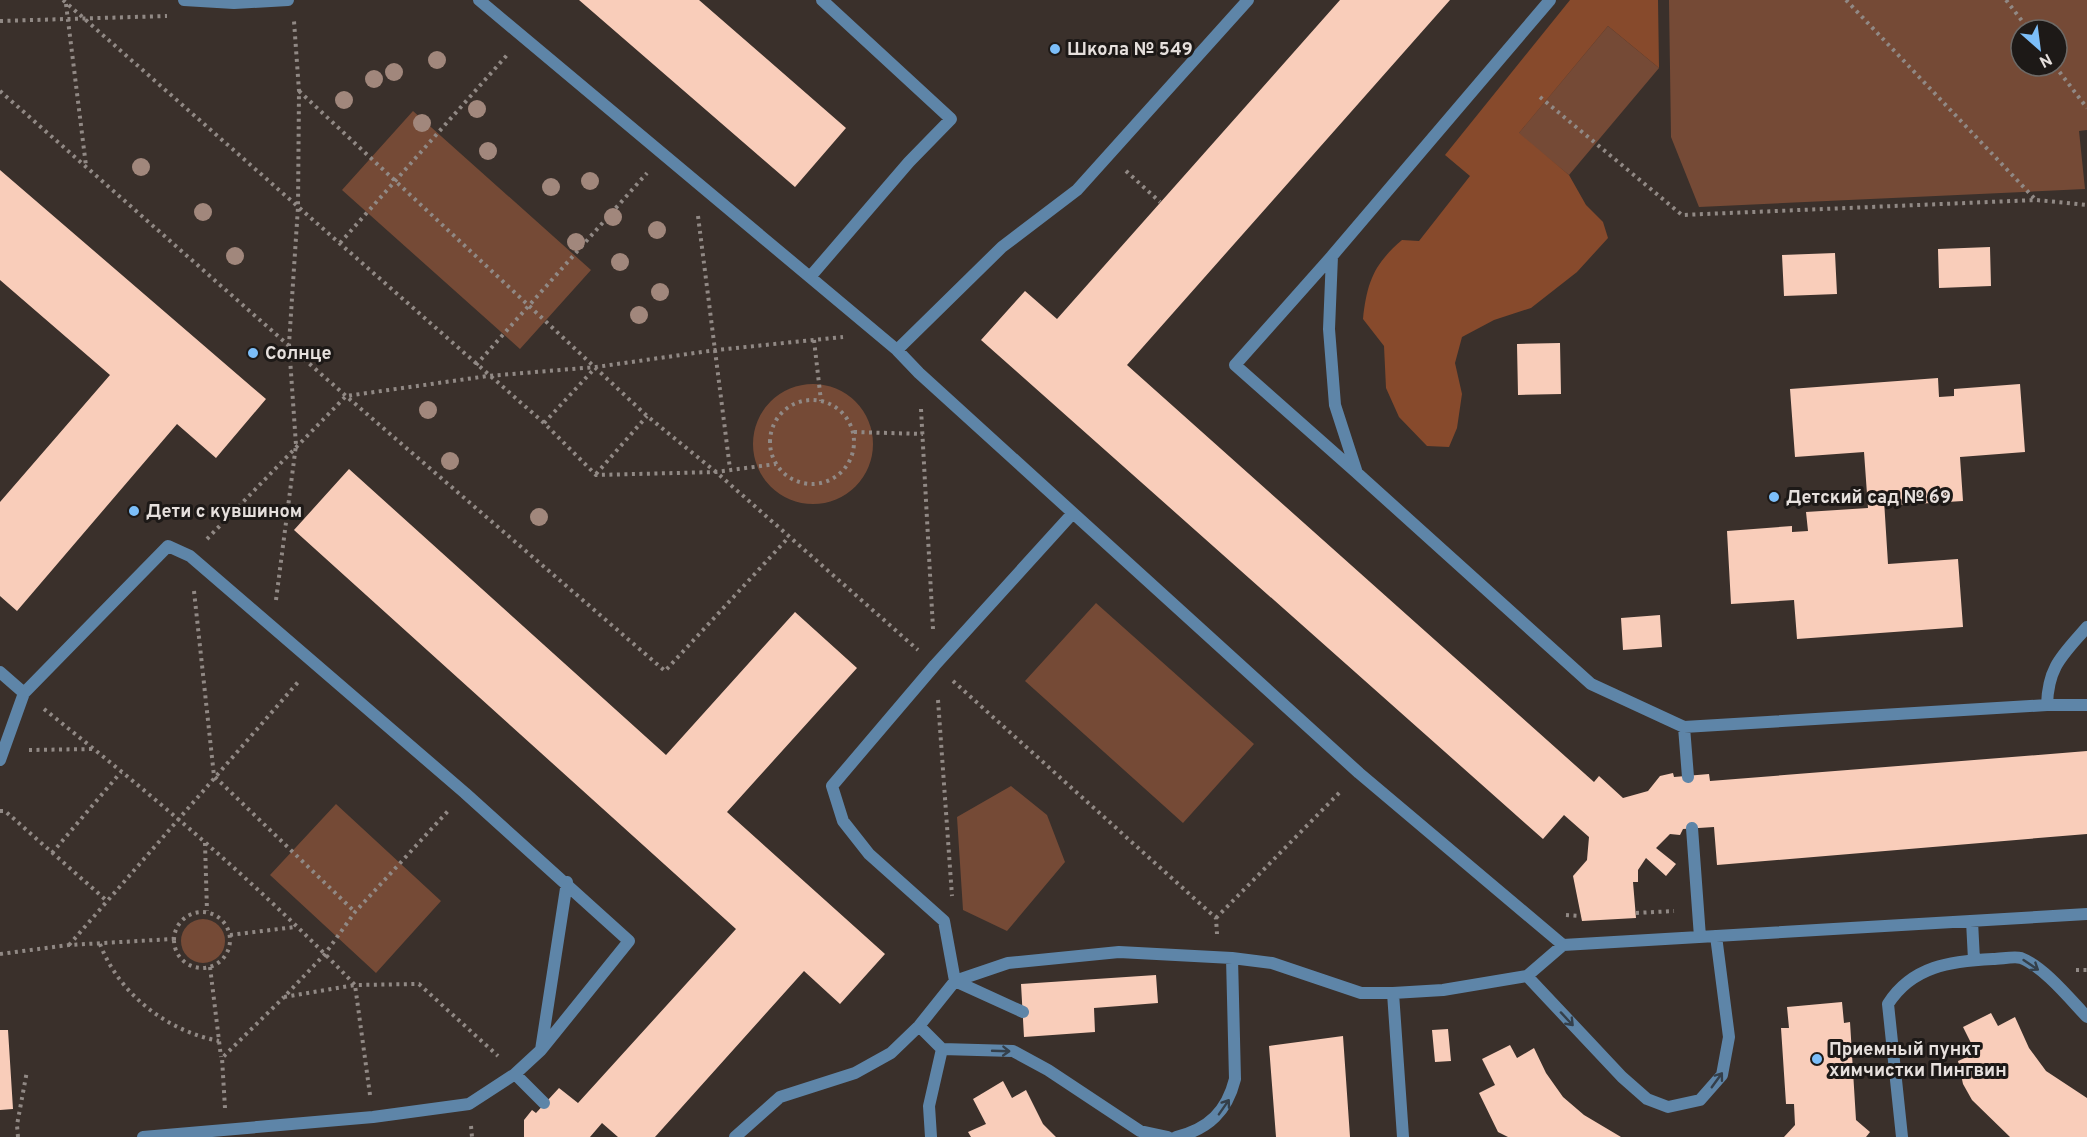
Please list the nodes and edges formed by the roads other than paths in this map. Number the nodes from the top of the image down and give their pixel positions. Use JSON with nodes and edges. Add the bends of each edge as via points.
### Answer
{"nodes":[{"id":1,"x":184,"y":0,"type":"edge"},
{"id":2,"x":479,"y":0,"type":"edge"},
{"id":3,"x":822,"y":0,"type":"edge"},
{"id":4,"x":1248,"y":0,"type":"edge"},
{"id":5,"x":1550,"y":0,"type":"edge"},
{"id":6,"x":290,"y":6,"type":"edge"},
{"id":7,"x":1332,"y":256,"type":"junction"},
{"id":8,"x":810,"y":277,"type":"junction"},
{"id":9,"x":897,"y":350,"type":"junction"},
{"id":10,"x":1357,"y":473,"type":"junction"},
{"id":11,"x":1073,"y":513,"type":"junction"},
{"id":12,"x":2087,"y":627,"type":"edge"},
{"id":13,"x":0,"y":672,"type":"edge"},
{"id":14,"x":24,"y":693,"type":"junction"},
{"id":15,"x":2047,"y":705,"type":"junction"},
{"id":16,"x":2087,"y":705,"type":"edge"},
{"id":17,"x":1684,"y":727,"type":"junction"},
{"id":18,"x":2,"y":755,"type":"edge"},
{"id":19,"x":1688,"y":777,"type":"dead end"},
{"id":20,"x":1692,"y":828,"type":"dead end"},
{"id":21,"x":567,"y":882,"type":"junction"},
{"id":22,"x":2087,"y":914,"type":"edge"},
{"id":23,"x":1972,"y":921,"type":"junction"},
{"id":24,"x":1716,"y":936,"type":"junction"},
{"id":25,"x":1700,"y":937,"type":"junction"},
{"id":26,"x":1563,"y":945,"type":"junction"},
{"id":27,"x":1232,"y":958,"type":"junction"},
{"id":28,"x":1974,"y":960,"type":"junction"},
{"id":29,"x":1527,"y":976,"type":"junction"},
{"id":30,"x":955,"y":981,"type":"junction"},
{"id":31,"x":1393,"y":993,"type":"junction"},
{"id":32,"x":1023,"y":1012,"type":"dead end"},
{"id":33,"x":2087,"y":1017,"type":"edge"},
{"id":34,"x":919,"y":1026,"type":"junction"},
{"id":35,"x":942,"y":1049,"type":"junction"},
{"id":36,"x":541,"y":1050,"type":"junction"},
{"id":37,"x":515,"y":1074,"type":"junction"},
{"id":38,"x":544,"y":1103,"type":"dead end"},
{"id":39,"x":144,"y":1137,"type":"edge"},
{"id":40,"x":735,"y":1137,"type":"edge"},
{"id":41,"x":931,"y":1137,"type":"edge"},
{"id":42,"x":1168,"y":1137,"type":"edge"},
{"id":43,"x":1176,"y":1137,"type":"edge"},
{"id":44,"x":1403,"y":1137,"type":"edge"},
{"id":45,"x":1902,"y":1137,"type":"edge"}],
"edges":[{"from":1,"to":6,"type":"lane"},
{"from":2,"to":8,"type":"lane"},
{"from":3,"to":8,"type":"lane","via":[[951,119]]},
{"from":4,"to":9,"type":"lane","via":[[1077,190],[1002,247]]},
{"from":5,"to":7,"type":"lane"},
{"from":7,"to":10,"type":"lane","via":[[1329,329],[1335,405]]},
{"from":7,"to":10,"type":"lane","via":[[1235,365]]},
{"from":8,"to":9,"type":"lane"},
{"from":9,"to":11,"type":"lane"},
{"from":10,"to":17,"type":"lane","via":[[1591,684]]},
{"from":11,"to":26,"type":"lane","via":[[1359,773]]},
{"from":11,"to":30,"type":"lane","via":[[832,786],[843,821],[869,854],[944,921]]},
{"from":12,"to":15,"type":"lane","via":[[2053,666],[2047,684]]},
{"from":13,"to":14,"type":"lane"},
{"from":14,"to":18,"type":"lane"},
{"from":14,"to":21,"type":"lane","via":[[168,546],[190,556]]},
{"from":15,"to":16,"type":"lane"},
{"from":15,"to":17,"type":"lane"},
{"from":17,"to":19,"type":"lane"},
{"from":20,"to":25,"type":"lane"},
{"from":21,"to":36,"type":"lane"},
{"from":21,"to":36,"type":"lane","via":[[629,941]]},
{"from":22,"to":23,"type":"lane"},
{"from":23,"to":24,"type":"lane"},
{"from":23,"to":28,"type":"lane"},
{"from":24,"to":25,"type":"lane"},
{"from":29,"to":24,"type":"lane","one_way":true,"via":[[1647,1099],[1668,1107],[1679,1105],[1700,1100],[1722,1075],[1729,1037]]},
{"from":25,"to":26,"type":"lane"},
{"from":26,"to":29,"type":"lane"},
{"from":27,"to":30,"type":"lane","via":[[1119,952],[1008,963]]},
{"from":27,"to":31,"type":"lane","via":[[1272,963],[1361,993]]},
{"from":43,"to":27,"type":"lane","one_way":true,"via":[[1209,1125],[1231,1096],[1235,1078]]},
{"from":28,"to":33,"type":"lane","one_way":true,"via":[[2020,958],[2045,975]]},
{"from":28,"to":45,"type":"lane","via":[[1940,965],[1914,975],[1888,1004]]},
{"from":29,"to":31,"type":"lane","via":[[1443,990]]},
{"from":30,"to":32,"type":"lane"},
{"from":30,"to":34,"type":"lane"},
{"from":31,"to":44,"type":"lane"},
{"from":34,"to":35,"type":"lane"},
{"from":34,"to":40,"type":"lane","via":[[891,1053],[855,1074],[780,1097]]},
{"from":35,"to":41,"type":"lane","via":[[929,1106]]},
{"from":35,"to":42,"type":"lane","one_way":true,"via":[[1013,1052],[1048,1070],[1140,1131]]},
{"from":36,"to":37,"type":"lane"},
{"from":37,"to":38,"type":"lane"},
{"from":37,"to":39,"type":"lane","via":[[469,1104],[373,1118]]}]}
